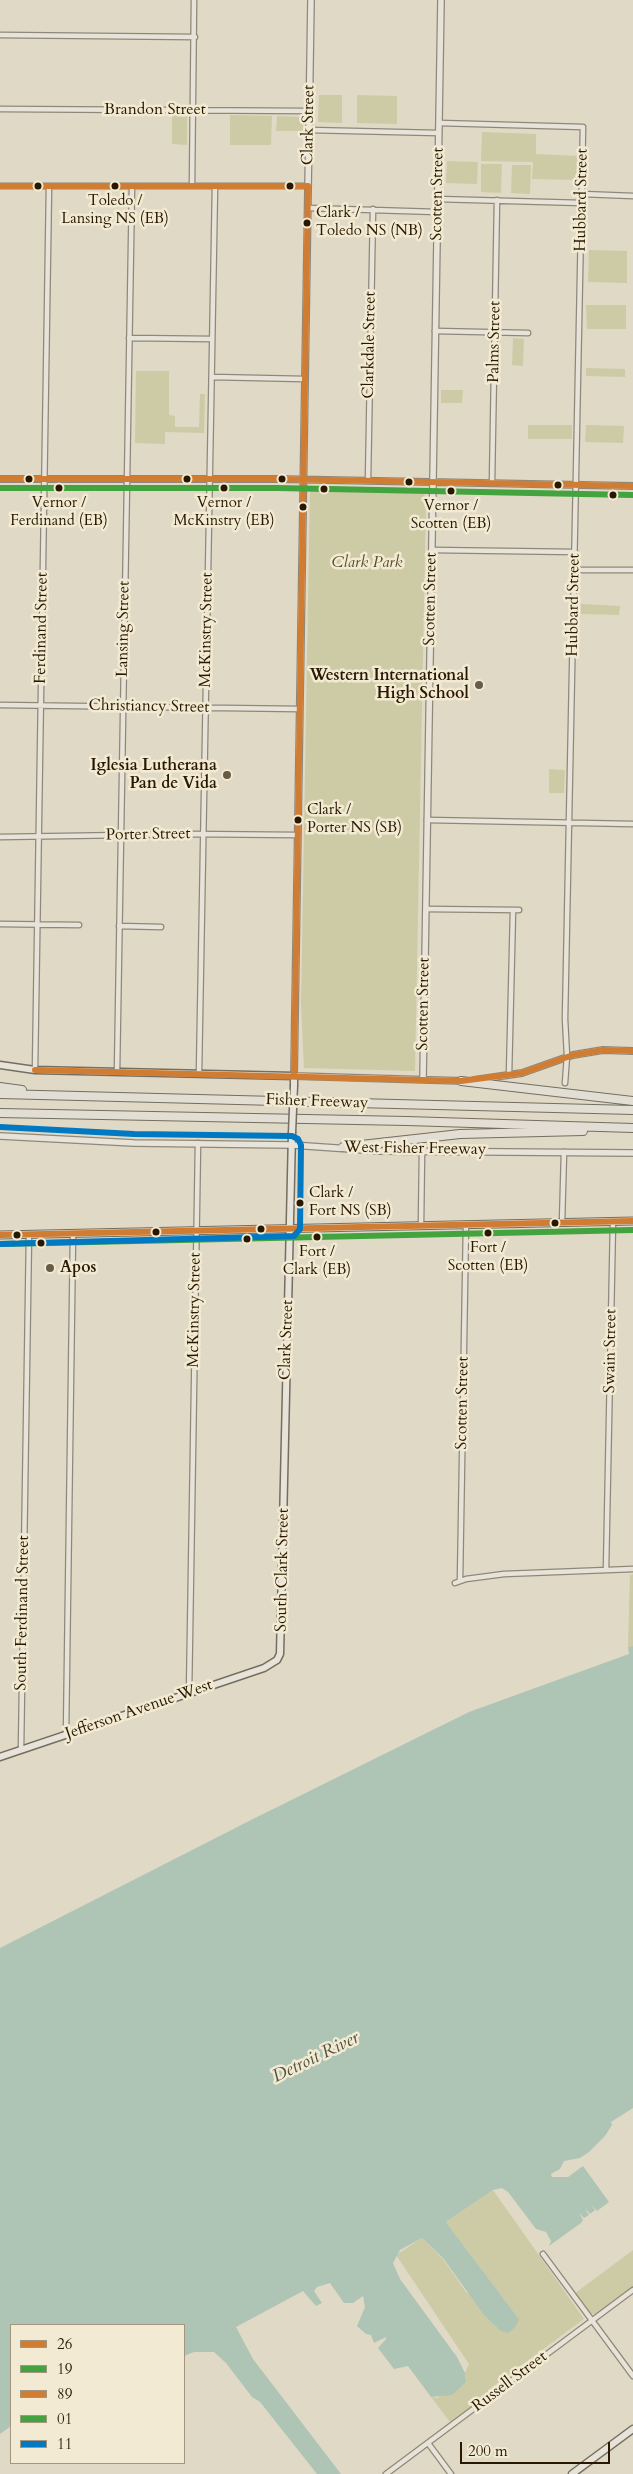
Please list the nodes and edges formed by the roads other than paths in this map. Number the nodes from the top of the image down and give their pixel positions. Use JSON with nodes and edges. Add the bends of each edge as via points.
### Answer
{"nodes":[{"id":1,"x":194,"y":0,"type":"edge"},
{"id":2,"x":311,"y":0,"type":"edge"},
{"id":3,"x":441,"y":0,"type":"edge"},
{"id":4,"x":0,"y":35,"type":"edge"},
{"id":5,"x":194,"y":37,"type":"junction"},
{"id":6,"x":0,"y":108,"type":"edge"},
{"id":7,"x":193,"y":110,"type":"junction"},
{"id":8,"x":309,"y":111,"type":"junction"},
{"id":9,"x":439,"y":123,"type":"junction"},
{"id":10,"x":309,"y":130,"type":"junction"},
{"id":11,"x":438,"y":133,"type":"junction"},
{"id":12,"x":0,"y":186,"type":"edge"},
{"id":13,"x":49,"y":186,"type":"junction"},
{"id":14,"x":132,"y":186,"type":"junction"},
{"id":15,"x":192,"y":186,"type":"junction"},
{"id":16,"x":215,"y":186,"type":"junction"},
{"id":17,"x":308,"y":186,"type":"junction"},
{"id":18,"x":582,"y":194,"type":"junction"},
{"id":19,"x":633,"y":196,"type":"edge"},
{"id":20,"x":438,"y":198,"type":"junction"},
{"id":21,"x":497,"y":200,"type":"junction"},
{"id":22,"x":582,"y":203,"type":"junction"},
{"id":23,"x":308,"y":208,"type":"junction"},
{"id":24,"x":373,"y":209,"type":"junction"},
{"id":25,"x":437,"y":212,"type":"junction"},
{"id":26,"x":435,"y":331,"type":"junction"},
{"id":27,"x":495,"y":333,"type":"junction"},
{"id":28,"x":528,"y":334,"type":"dead end"},
{"id":29,"x":129,"y":338,"type":"junction"},
{"id":30,"x":212,"y":339,"type":"junction"},
{"id":31,"x":212,"y":377,"type":"junction"},
{"id":32,"x":304,"y":379,"type":"junction"},
{"id":33,"x":0,"y":478,"type":"edge"},
{"id":34,"x":45,"y":478,"type":"junction"},
{"id":35,"x":127,"y":479,"type":"junction"},
{"id":36,"x":210,"y":479,"type":"junction"},
{"id":37,"x":303,"y":479,"type":"junction"},
{"id":38,"x":368,"y":480,"type":"junction"},
{"id":39,"x":433,"y":482,"type":"junction"},
{"id":40,"x":492,"y":483,"type":"junction"},
{"id":41,"x":576,"y":484,"type":"junction"},
{"id":42,"x":633,"y":486,"type":"edge"},
{"id":43,"x":432,"y":550,"type":"junction"},
{"id":44,"x":575,"y":552,"type":"junction"},
{"id":45,"x":574,"y":570,"type":"junction"},
{"id":46,"x":633,"y":570,"type":"edge"},
{"id":47,"x":0,"y":705,"type":"edge"},
{"id":48,"x":41,"y":706,"type":"junction"},
{"id":49,"x":123,"y":707,"type":"junction"},
{"id":50,"x":206,"y":708,"type":"junction"},
{"id":51,"x":299,"y":709,"type":"junction"},
{"id":52,"x":427,"y":820,"type":"junction"},
{"id":53,"x":570,"y":823,"type":"junction"},
{"id":54,"x":633,"y":824,"type":"edge"},
{"id":55,"x":203,"y":834,"type":"junction"},
{"id":56,"x":121,"y":835,"type":"junction"},
{"id":57,"x":297,"y":835,"type":"junction"},
{"id":58,"x":39,"y":837,"type":"junction"},
{"id":59,"x":0,"y":838,"type":"edge"},
{"id":60,"x":426,"y":909,"type":"junction"},
{"id":61,"x":513,"y":910,"type":"junction"},
{"id":62,"x":520,"y":910,"type":"dead end"},
{"id":63,"x":0,"y":924,"type":"edge"},
{"id":64,"x":37,"y":924,"type":"junction"},
{"id":65,"x":79,"y":925,"type":"dead end"},
{"id":66,"x":119,"y":926,"type":"junction"},
{"id":67,"x":162,"y":927,"type":"dead end"},
{"id":68,"x":633,"y":1051,"type":"edge"},
{"id":69,"x":567,"y":1056,"type":"junction"},
{"id":70,"x":0,"y":1065,"type":"edge"},
{"id":71,"x":35,"y":1070,"type":"junction"},
{"id":72,"x":117,"y":1072,"type":"junction"},
{"id":73,"x":199,"y":1073,"type":"junction"},
{"id":74,"x":509,"y":1075,"type":"junction"},
{"id":75,"x":294,"y":1076,"type":"junction"},
{"id":76,"x":423,"y":1079,"type":"junction"},
{"id":77,"x":461,"y":1081,"type":"junction"},
{"id":78,"x":565,"y":1083,"type":"dead end"},
{"id":79,"x":0,"y":1087,"type":"edge"},
{"id":80,"x":0,"y":1094,"type":"edge"},
{"id":81,"x":54,"y":1095,"type":"junction"},
{"id":82,"x":633,"y":1100,"type":"edge"},
{"id":83,"x":633,"y":1110,"type":"edge"},
{"id":84,"x":0,"y":1113,"type":"edge"},
{"id":85,"x":616,"y":1127,"type":"junction"},
{"id":86,"x":633,"y":1128,"type":"edge"},
{"id":87,"x":0,"y":1136,"type":"edge"},
{"id":88,"x":198,"y":1142,"type":"junction"},
{"id":89,"x":292,"y":1145,"type":"junction"},
{"id":90,"x":343,"y":1147,"type":"junction"},
{"id":91,"x":422,"y":1151,"type":"junction"},
{"id":92,"x":564,"y":1152,"type":"junction"},
{"id":93,"x":633,"y":1153,"type":"edge"},
{"id":94,"x":633,"y":1221,"type":"edge"},
{"id":95,"x":562,"y":1222,"type":"junction"},
{"id":96,"x":613,"y":1222,"type":"junction"},
{"id":97,"x":466,"y":1224,"type":"junction"},
{"id":98,"x":421,"y":1225,"type":"junction"},
{"id":99,"x":291,"y":1228,"type":"junction"},
{"id":100,"x":196,"y":1230,"type":"junction"},
{"id":101,"x":29,"y":1234,"type":"junction"},
{"id":102,"x":73,"y":1234,"type":"junction"},
{"id":103,"x":0,"y":1235,"type":"edge"},
{"id":104,"x":284,"y":1479,"type":"joint"},
{"id":105,"x":633,"y":1569,"type":"edge"},
{"id":106,"x":606,"y":1570,"type":"junction"},
{"id":107,"x":460,"y":1581,"type":"junction"},
{"id":108,"x":455,"y":1584,"type":"dead end"},
{"id":109,"x":277,"y":1660,"type":"joint"},
{"id":110,"x":189,"y":1694,"type":"junction"},
{"id":111,"x":66,"y":1735,"type":"junction"},
{"id":112,"x":21,"y":1750,"type":"junction"},
{"id":113,"x":0,"y":1757,"type":"edge"},
{"id":114,"x":543,"y":2254,"type":"dead end"},
{"id":115,"x":633,"y":2290,"type":"edge"},
{"id":116,"x":592,"y":2321,"type":"junction"},
{"id":117,"x":633,"y":2376,"type":"edge"},
{"id":118,"x":633,"y":2429,"type":"edge"},
{"id":119,"x":428,"y":2443,"type":"junction"},
{"id":120,"x":386,"y":2474,"type":"edge"},
{"id":121,"x":451,"y":2474,"type":"edge"},
{"id":122,"x":572,"y":2474,"type":"edge"}],
"edges":[{"from":1,"to":5,"type":"street"},
{"from":2,"to":8,"type":"street","name":"Clark Street"},
{"from":3,"to":9,"type":"street","name":"Scotten Street"},
{"from":4,"to":5,"type":"street"},
{"from":5,"to":7,"type":"street"},
{"from":6,"to":7,"type":"street","name":"Brandon Street"},
{"from":7,"to":8,"type":"street","name":"Brandon Street"},
{"from":7,"to":15,"type":"street"},
{"from":8,"to":10,"type":"street","name":"Clark Street"},
{"from":9,"to":11,"type":"street","name":"Scotten Street"},
{"from":9,"to":18,"type":"street","name":"Hubbard Street","via":[[583,127]]},
{"from":10,"to":11,"type":"street"},
{"from":10,"to":17,"type":"street","name":"Clark Street"},
{"from":11,"to":20,"type":"street","name":"Scotten Street"},
{"from":12,"to":13,"type":"street"},
{"from":13,"to":14,"type":"street"},
{"from":13,"to":34,"type":"street","name":"Ferdinand Street"},
{"from":14,"to":15,"type":"street"},
{"from":14,"to":29,"type":"street","name":"Lansing Street"},
{"from":15,"to":16,"type":"street"},
{"from":16,"to":17,"type":"street"},
{"from":16,"to":30,"type":"street","name":"McKinstry Street"},
{"from":17,"to":23,"type":"street","name":"Clark Street"},
{"from":18,"to":19,"type":"street"},
{"from":18,"to":22,"type":"street","name":"Hubbard Street"},
{"from":20,"to":21,"type":"street"},
{"from":20,"to":25,"type":"street","name":"Scotten Street"},
{"from":21,"to":22,"type":"street"},
{"from":21,"to":27,"type":"street","name":"Palms Street"},
{"from":22,"to":41,"type":"street","name":"Hubbard Street"},
{"from":23,"to":24,"type":"street"},
{"from":23,"to":32,"type":"street","name":"Clark Street"},
{"from":24,"to":25,"type":"street"},
{"from":24,"to":38,"type":"street","name":"Clarkdale Street"},
{"from":25,"to":26,"type":"street","name":"Scotten Street"},
{"from":26,"to":27,"type":"street"},
{"from":26,"to":39,"type":"street","name":"Scotten Street"},
{"from":27,"to":28,"type":"street"},
{"from":27,"to":40,"type":"street","name":"Palms Street"},
{"from":29,"to":30,"type":"street"},
{"from":29,"to":35,"type":"street","name":"Lansing Street"},
{"from":30,"to":31,"type":"street","name":"McKinstry Street"},
{"from":31,"to":32,"type":"street"},
{"from":31,"to":36,"type":"street","name":"McKinstry Street"},
{"from":32,"to":37,"type":"street","name":"Clark Street"},
{"from":33,"to":34,"type":"street"},
{"from":34,"to":35,"type":"street"},
{"from":34,"to":48,"type":"street","name":"Ferdinand Street"},
{"from":35,"to":36,"type":"street"},
{"from":35,"to":49,"type":"street","name":"Lansing Street"},
{"from":36,"to":37,"type":"street"},
{"from":36,"to":50,"type":"street","name":"McKinstry Street"},
{"from":37,"to":38,"type":"street"},
{"from":37,"to":51,"type":"street","name":"Clark Street"},
{"from":38,"to":39,"type":"street"},
{"from":39,"to":40,"type":"street"},
{"from":39,"to":43,"type":"street","name":"Scotten Street"},
{"from":40,"to":41,"type":"street"},
{"from":41,"to":42,"type":"street"},
{"from":41,"to":44,"type":"street","name":"Hubbard Street"},
{"from":43,"to":44,"type":"street"},
{"from":43,"to":52,"type":"street","name":"Scotten Street"},
{"from":44,"to":45,"type":"street","name":"Hubbard Street"},
{"from":45,"to":46,"type":"street"},
{"from":45,"to":53,"type":"street","name":"Hubbard Street"},
{"from":47,"to":48,"type":"street","name":"Christiancy Street"},
{"from":48,"to":49,"type":"street","name":"Christiancy Street"},
{"from":48,"to":58,"type":"street","name":"Ferdinand Street"},
{"from":49,"to":50,"type":"street","name":"Christiancy Street"},
{"from":49,"to":56,"type":"street","name":"Lansing Street"},
{"from":50,"to":51,"type":"street","name":"Christiancy Street"},
{"from":50,"to":55,"type":"street","name":"McKinstry Street"},
{"from":51,"to":57,"type":"street","name":"Clark Street"},
{"from":52,"to":53,"type":"street"},
{"from":52,"to":60,"type":"street","name":"Scotten Street"},
{"from":53,"to":54,"type":"street"},
{"from":53,"to":69,"type":"street","name":"Hubbard Street"},
{"from":55,"to":56,"type":"street","name":"Porter Street"},
{"from":55,"to":57,"type":"street","name":"Porter Street"},
{"from":55,"to":73,"type":"street","name":"McKinstry Street"},
{"from":56,"to":58,"type":"street","name":"Porter Street"},
{"from":56,"to":66,"type":"street","name":"Lansing Street"},
{"from":57,"to":75,"type":"street","name":"Clark Street"},
{"from":58,"to":59,"type":"street","name":"Porter Street"},
{"from":58,"to":64,"type":"street","name":"Ferdinand Street"},
{"from":60,"to":61,"type":"street"},
{"from":60,"to":76,"type":"street","name":"Scotten Street"},
{"from":61,"to":62,"type":"street"},
{"from":61,"to":74,"type":"street"},
{"from":63,"to":64,"type":"street"},
{"from":64,"to":65,"type":"street"},
{"from":64,"to":71,"type":"street","name":"Ferdinand Street"},
{"from":66,"to":67,"type":"street"},
{"from":66,"to":72,"type":"street","name":"Lansing Street"},
{"from":68,"to":69,"type":"street","via":[[603,1050]]},
{"from":69,"to":74,"type":"street"},
{"from":69,"to":78,"type":"street","name":"Hubbard Street"},
{"from":70,"to":71,"type":"main road"},
{"from":71,"to":72,"type":"main road"},
{"from":72,"to":73,"type":"main road"},
{"from":73,"to":75,"type":"main road"},
{"from":74,"to":77,"type":"street"},
{"from":75,"to":76,"type":"street"},
{"from":75,"to":89,"type":"main road","name":"Clark Street","bridge":true},
{"from":76,"to":77,"type":"street"},
{"from":77,"to":82,"type":"highway"},
{"from":79,"to":81,"type":"highway"},
{"from":80,"to":81,"type":"highway","name":"Fisher Freeway"},
{"from":81,"to":83,"type":"highway","name":"Fisher Freeway"},
{"from":84,"to":85,"type":"highway","name":"Fisher Freeway"},
{"from":85,"to":86,"type":"highway","name":"Fisher Freeway"},
{"from":85,"to":90,"type":"highway","via":[[564,1132],[460,1134]]},
{"from":87,"to":88,"type":"street","name":"West Fisher Freeway","via":[[134,1143]]},
{"from":88,"to":89,"type":"street","name":"West Fisher Freeway"},
{"from":88,"to":100,"type":"street","name":"McKinstry Street"},
{"from":89,"to":90,"type":"street","name":"West Fisher Freeway"},
{"from":89,"to":99,"type":"main road","name":"Clark Street"},
{"from":90,"to":91,"type":"street","name":"West Fisher Freeway"},
{"from":91,"to":92,"type":"street","name":"West Fisher Freeway"},
{"from":91,"to":98,"type":"street"},
{"from":92,"to":93,"type":"street","name":"West Fisher Freeway"},
{"from":92,"to":95,"type":"street"},
{"from":94,"to":96,"type":"main road"},
{"from":95,"to":96,"type":"main road"},
{"from":95,"to":97,"type":"main road"},
{"from":96,"to":106,"type":"street","name":"Swain Street"},
{"from":97,"to":98,"type":"main road"},
{"from":97,"to":107,"type":"street","name":"Scotten Street"},
{"from":98,"to":99,"type":"main road"},
{"from":99,"to":100,"type":"main road"},
{"from":99,"to":104,"type":"main road","name":"Clark Street"},
{"from":100,"to":102,"type":"main road"},
{"from":100,"to":110,"type":"street","name":"McKinstry Street"},
{"from":101,"to":102,"type":"main road"},
{"from":101,"to":103,"type":"main road"},
{"from":101,"to":112,"type":"street","name":"South Ferdinand Street"},
{"from":102,"to":111,"type":"street"},
{"from":104,"to":109,"type":"main road","name":"South Clark Street","via":[[282,1648]]},
{"from":105,"to":106,"type":"street"},
{"from":106,"to":107,"type":"street","via":[[504,1574]]},
{"from":107,"to":108,"type":"street"},
{"from":109,"to":110,"type":"main road","name":"Jefferson Avenue West","via":[[264,1668]]},
{"from":110,"to":111,"type":"main road","name":"Jefferson Avenue West"},
{"from":111,"to":112,"type":"main road","name":"Jefferson Avenue West"},
{"from":112,"to":113,"type":"main road","name":"Jefferson Avenue West"},
{"from":114,"to":116,"type":"street"},
{"from":115,"to":116,"type":"street","name":"Russell Street"},
{"from":116,"to":117,"type":"street"},
{"from":116,"to":119,"type":"street","name":"Russell Street"},
{"from":118,"to":122,"type":"main road"},
{"from":119,"to":120,"type":"street","name":"Russell Street"},
{"from":119,"to":121,"type":"street"}]}
